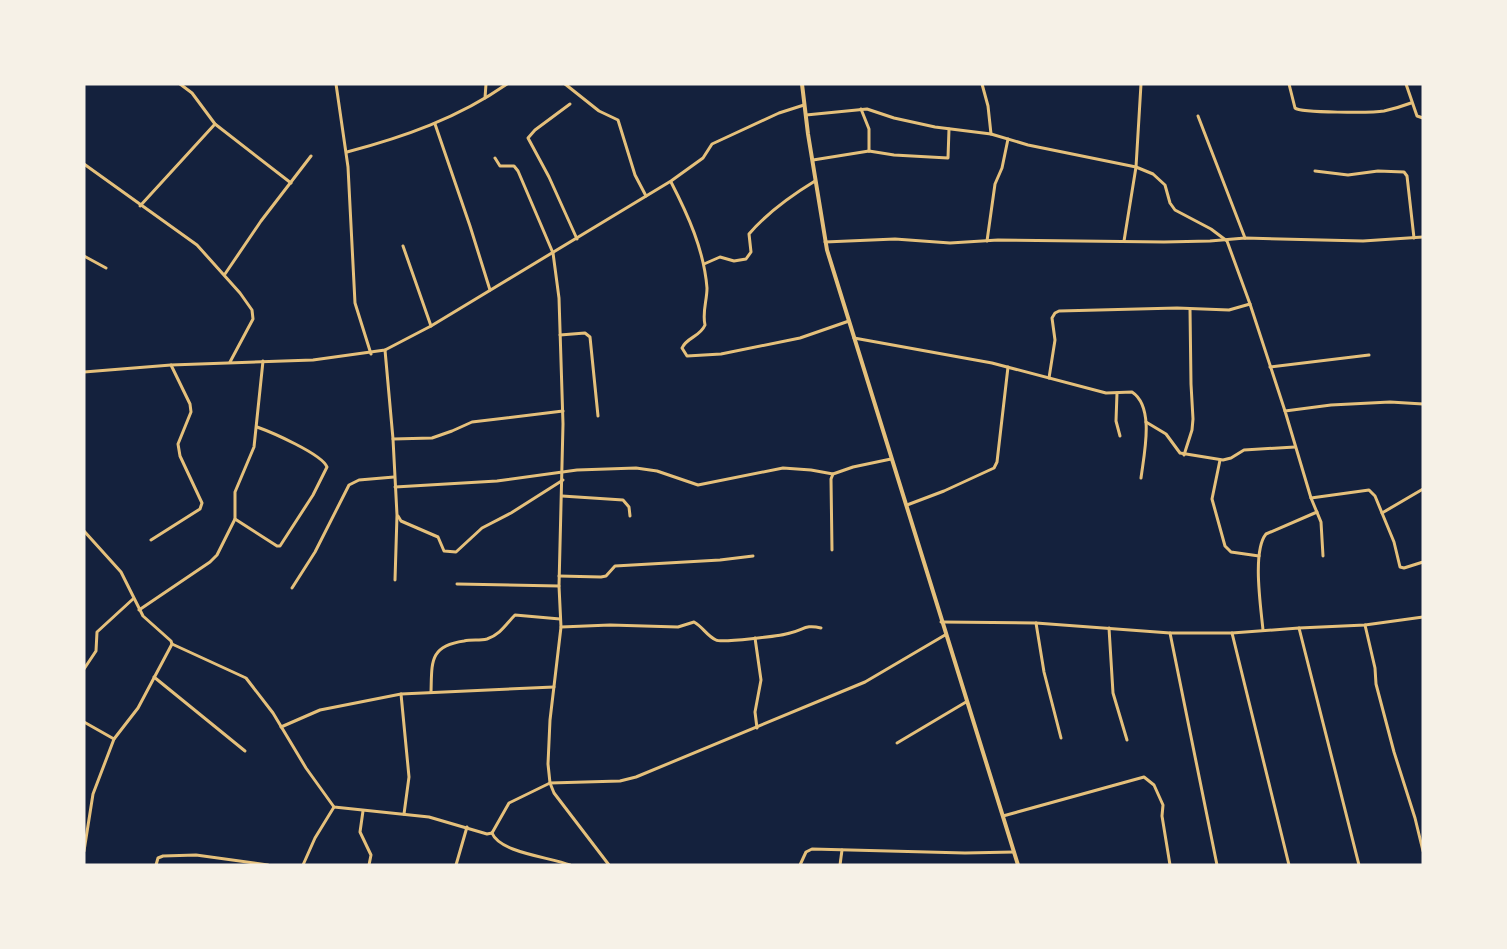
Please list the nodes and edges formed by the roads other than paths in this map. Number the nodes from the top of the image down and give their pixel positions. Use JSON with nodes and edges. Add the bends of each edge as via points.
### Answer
{"nodes":[{"id":1,"x":180,"y":84,"type":"edge"},
{"id":2,"x":336,"y":84,"type":"edge"},
{"id":3,"x":486,"y":84,"type":"edge"},
{"id":4,"x":507,"y":84,"type":"edge"},
{"id":5,"x":565,"y":84,"type":"edge"},
{"id":6,"x":802,"y":84,"type":"edge"},
{"id":7,"x":981,"y":84,"type":"edge"},
{"id":8,"x":1141,"y":84,"type":"edge"},
{"id":9,"x":1289,"y":84,"type":"edge"},
{"id":10,"x":1406,"y":84,"type":"edge"},
{"id":11,"x":485,"y":99,"type":"junction"},
{"id":12,"x":1412,"y":103,"type":"junction"},
{"id":13,"x":570,"y":104,"type":"dead end"},
{"id":14,"x":804,"y":105,"type":"junction"},
{"id":15,"x":861,"y":109,"type":"junction"},
{"id":16,"x":805,"y":115,"type":"junction"},
{"id":17,"x":1198,"y":116,"type":"dead end"},
{"id":18,"x":1423,"y":118,"type":"edge"},
{"id":19,"x":215,"y":123,"type":"junction"},
{"id":20,"x":435,"y":124,"type":"junction"},
{"id":21,"x":950,"y":129,"type":"junction"},
{"id":22,"x":991,"y":134,"type":"junction"},
{"id":23,"x":1008,"y":139,"type":"junction"},
{"id":24,"x":868,"y":151,"type":"junction"},
{"id":25,"x":347,"y":152,"type":"junction"},
{"id":26,"x":311,"y":156,"type":"dead end"},
{"id":27,"x":495,"y":158,"type":"dead end"},
{"id":28,"x":812,"y":160,"type":"junction"},
{"id":29,"x":84,"y":164,"type":"edge"},
{"id":30,"x":1136,"y":167,"type":"junction"},
{"id":31,"x":1315,"y":171,"type":"dead end"},
{"id":32,"x":671,"y":181,"type":"junction"},
{"id":33,"x":815,"y":181,"type":"junction"},
{"id":34,"x":291,"y":183,"type":"junction"},
{"id":35,"x":646,"y":196,"type":"junction"},
{"id":36,"x":140,"y":206,"type":"junction"},
{"id":37,"x":1245,"y":238,"type":"junction"},
{"id":38,"x":1414,"y":238,"type":"junction"},
{"id":39,"x":1422,"y":238,"type":"edge"},
{"id":40,"x":577,"y":239,"type":"junction"},
{"id":41,"x":1227,"y":240,"type":"junction"},
{"id":42,"x":987,"y":241,"type":"junction"},
{"id":43,"x":1124,"y":241,"type":"junction"},
{"id":44,"x":825,"y":242,"type":"junction"},
{"id":45,"x":403,"y":246,"type":"dead end"},
{"id":46,"x":553,"y":253,"type":"junction"},
{"id":47,"x":84,"y":256,"type":"edge"},
{"id":48,"x":704,"y":264,"type":"junction"},
{"id":49,"x":106,"y":268,"type":"dead end"},
{"id":50,"x":225,"y":274,"type":"junction"},
{"id":51,"x":490,"y":290,"type":"junction"},
{"id":52,"x":1250,"y":304,"type":"junction"},
{"id":53,"x":1190,"y":309,"type":"junction"},
{"id":54,"x":849,"y":321,"type":"junction"},
{"id":55,"x":432,"y":326,"type":"junction"},
{"id":56,"x":560,"y":335,"type":"junction"},
{"id":57,"x":854,"y":338,"type":"junction"},
{"id":58,"x":385,"y":350,"type":"junction"},
{"id":59,"x":371,"y":354,"type":"junction"},
{"id":60,"x":1369,"y":355,"type":"dead end"},
{"id":61,"x":263,"y":361,"type":"junction"},
{"id":62,"x":230,"y":362,"type":"junction"},
{"id":63,"x":171,"y":365,"type":"junction"},
{"id":64,"x":1008,"y":367,"type":"junction"},
{"id":65,"x":1270,"y":368,"type":"junction"},
{"id":66,"x":84,"y":372,"type":"edge"},
{"id":67,"x":1049,"y":378,"type":"junction"},
{"id":68,"x":1117,"y":393,"type":"junction"},
{"id":69,"x":1423,"y":404,"type":"edge"},
{"id":70,"x":562,"y":411,"type":"junction"},
{"id":71,"x":1285,"y":411,"type":"junction"},
{"id":72,"x":598,"y":416,"type":"dead end"},
{"id":73,"x":1146,"y":422,"type":"junction"},
{"id":74,"x":257,"y":427,"type":"junction"},
{"id":75,"x":1119,"y":436,"type":"dead end"},
{"id":76,"x":393,"y":440,"type":"junction"},
{"id":77,"x":1295,"y":447,"type":"junction"},
{"id":78,"x":1184,"y":455,"type":"junction"},
{"id":79,"x":891,"y":459,"type":"junction"},
{"id":80,"x":1220,"y":460,"type":"junction"},
{"id":81,"x":563,"y":472,"type":"junction"},
{"id":82,"x":833,"y":474,"type":"junction"},
{"id":83,"x":394,"y":477,"type":"junction"},
{"id":84,"x":1141,"y":478,"type":"dead end"},
{"id":85,"x":563,"y":480,"type":"junction"},
{"id":86,"x":395,"y":488,"type":"junction"},
{"id":87,"x":1423,"y":489,"type":"edge"},
{"id":88,"x":562,"y":496,"type":"junction"},
{"id":89,"x":1311,"y":498,"type":"junction"},
{"id":90,"x":907,"y":505,"type":"junction"},
{"id":91,"x":1317,"y":512,"type":"junction"},
{"id":92,"x":1383,"y":513,"type":"junction"},
{"id":93,"x":397,"y":515,"type":"junction"},
{"id":94,"x":630,"y":516,"type":"dead end"},
{"id":95,"x":235,"y":519,"type":"junction"},
{"id":96,"x":84,"y":531,"type":"edge"},
{"id":97,"x":151,"y":540,"type":"dead end"},
{"id":98,"x":832,"y":550,"type":"dead end"},
{"id":99,"x":753,"y":556,"type":"dead end"},
{"id":100,"x":1259,"y":556,"type":"junction"},
{"id":101,"x":1323,"y":556,"type":"dead end"},
{"id":102,"x":1423,"y":562,"type":"edge"},
{"id":103,"x":559,"y":576,"type":"junction"},
{"id":104,"x":395,"y":579,"type":"dead end"},
{"id":105,"x":457,"y":584,"type":"dead end"},
{"id":106,"x":559,"y":586,"type":"junction"},
{"id":107,"x":292,"y":588,"type":"dead end"},
{"id":108,"x":133,"y":599,"type":"junction"},
{"id":109,"x":139,"y":610,"type":"junction"},
{"id":110,"x":1423,"y":617,"type":"edge"},
{"id":111,"x":560,"y":619,"type":"junction"},
{"id":112,"x":941,"y":622,"type":"junction"},
{"id":113,"x":1036,"y":623,"type":"junction"},
{"id":114,"x":1365,"y":625,"type":"junction"},
{"id":115,"x":561,"y":627,"type":"junction"},
{"id":116,"x":821,"y":628,"type":"dead end"},
{"id":117,"x":1108,"y":628,"type":"junction"},
{"id":118,"x":1299,"y":628,"type":"junction"},
{"id":119,"x":1263,"y":630,"type":"junction"},
{"id":120,"x":1170,"y":633,"type":"junction"},
{"id":121,"x":1232,"y":633,"type":"junction"},
{"id":122,"x":945,"y":635,"type":"junction"},
{"id":123,"x":755,"y":637,"type":"junction"},
{"id":124,"x":172,"y":644,"type":"junction"},
{"id":125,"x":84,"y":669,"type":"edge"},
{"id":126,"x":154,"y":677,"type":"junction"},
{"id":127,"x":554,"y":687,"type":"junction"},
{"id":128,"x":431,"y":692,"type":"junction"},
{"id":129,"x":401,"y":694,"type":"junction"},
{"id":130,"x":966,"y":702,"type":"junction"},
{"id":131,"x":84,"y":723,"type":"edge"},
{"id":132,"x":281,"y":727,"type":"junction"},
{"id":133,"x":757,"y":728,"type":"junction"},
{"id":134,"x":1061,"y":738,"type":"dead end"},
{"id":135,"x":114,"y":739,"type":"junction"},
{"id":136,"x":1127,"y":740,"type":"dead end"},
{"id":137,"x":897,"y":742,"type":"dead end"},
{"id":138,"x":245,"y":751,"type":"dead end"},
{"id":139,"x":550,"y":783,"type":"junction"},
{"id":140,"x":334,"y":807,"type":"junction"},
{"id":141,"x":363,"y":811,"type":"junction"},
{"id":142,"x":404,"y":814,"type":"junction"},
{"id":143,"x":1003,"y":816,"type":"junction"},
{"id":144,"x":467,"y":827,"type":"junction"},
{"id":145,"x":492,"y":833,"type":"junction"},
{"id":146,"x":842,"y":850,"type":"junction"},
{"id":147,"x":84,"y":851,"type":"edge"},
{"id":148,"x":1423,"y":851,"type":"edge"},
{"id":149,"x":1014,"y":852,"type":"junction"},
{"id":150,"x":156,"y":865,"type":"edge"},
{"id":151,"x":267,"y":865,"type":"edge"},
{"id":152,"x":303,"y":865,"type":"edge"},
{"id":153,"x":369,"y":865,"type":"edge"},
{"id":154,"x":456,"y":865,"type":"edge"},
{"id":155,"x":570,"y":865,"type":"edge"},
{"id":156,"x":609,"y":865,"type":"edge"},
{"id":157,"x":800,"y":865,"type":"edge"},
{"id":158,"x":840,"y":865,"type":"edge"},
{"id":159,"x":1018,"y":865,"type":"edge"},
{"id":160,"x":1170,"y":865,"type":"edge"},
{"id":161,"x":1217,"y":865,"type":"edge"},
{"id":162,"x":1289,"y":865,"type":"edge"},
{"id":163,"x":1359,"y":865,"type":"edge"}],
"edges":[{"from":1,"to":19,"type":"street"},
{"from":2,"to":25,"type":"street"},
{"from":3,"to":11,"type":"street"},
{"from":4,"to":11,"type":"street"},
{"from":5,"to":35,"type":"street","via":[[599,111],[618,120],[635,175]]},
{"from":6,"to":14,"type":"street"},
{"from":7,"to":22,"type":"street"},
{"from":8,"to":30,"type":"street"},
{"from":9,"to":12,"type":"street","via":[[1298,111],[1365,113]]},
{"from":10,"to":12,"type":"street"},
{"from":11,"to":20,"type":"street"},
{"from":12,"to":18,"type":"street","via":[[1417,116]]},
{"from":13,"to":40,"type":"street","via":[[528,138]]},
{"from":14,"to":16,"type":"street"},
{"from":14,"to":32,"type":"street","via":[[712,144],[703,158]]},
{"from":15,"to":16,"type":"street"},
{"from":15,"to":21,"type":"street"},
{"from":15,"to":24,"type":"street","via":[[869,129]]},
{"from":16,"to":28,"type":"street"},
{"from":17,"to":37,"type":"street"},
{"from":19,"to":34,"type":"street"},
{"from":19,"to":36,"type":"street"},
{"from":20,"to":25,"type":"street"},
{"from":20,"to":51,"type":"street"},
{"from":21,"to":22,"type":"street"},
{"from":21,"to":24,"type":"street","via":[[948,158]]},
{"from":22,"to":23,"type":"street"},
{"from":23,"to":30,"type":"street"},
{"from":23,"to":42,"type":"street","via":[[995,184]]},
{"from":24,"to":28,"type":"street"},
{"from":25,"to":59,"type":"street","via":[[355,303]]},
{"from":26,"to":34,"type":"street"},
{"from":27,"to":46,"type":"street","via":[[500,166],[516,167]]},
{"from":28,"to":33,"type":"street"},
{"from":29,"to":36,"type":"street"},
{"from":30,"to":41,"type":"street","via":[[1162,180],[1175,210]]},
{"from":30,"to":43,"type":"street"},
{"from":31,"to":38,"type":"street","via":[[1348,175],[1404,172]]},
{"from":32,"to":35,"type":"street"},
{"from":32,"to":48,"type":"street"},
{"from":33,"to":44,"type":"street"},
{"from":33,"to":48,"type":"street","via":[[756,226],[749,234],[751,252],[746,259],[720,258]]},
{"from":34,"to":50,"type":"street"},
{"from":35,"to":40,"type":"street"},
{"from":36,"to":50,"type":"street","via":[[197,245]]},
{"from":37,"to":38,"type":"street"},
{"from":37,"to":41,"type":"street"},
{"from":38,"to":39,"type":"street"},
{"from":40,"to":46,"type":"street"},
{"from":41,"to":43,"type":"street"},
{"from":41,"to":52,"type":"street"},
{"from":42,"to":43,"type":"street"},
{"from":42,"to":44,"type":"street"},
{"from":44,"to":54,"type":"street"},
{"from":45,"to":55,"type":"street"},
{"from":46,"to":51,"type":"street"},
{"from":46,"to":56,"type":"street"},
{"from":47,"to":49,"type":"street"},
{"from":48,"to":54,"type":"street","via":[[705,325],[698,336],[684,343],[682,348],[687,356],[721,354],[800,338]]},
{"from":50,"to":62,"type":"street","via":[[252,310],[253,319]]},
{"from":51,"to":55,"type":"street"},
{"from":52,"to":53,"type":"street","via":[[1229,310]]},
{"from":52,"to":65,"type":"street"},
{"from":53,"to":67,"type":"street","via":[[1055,313]]},
{"from":53,"to":78,"type":"street","via":[[1193,419]]},
{"from":54,"to":57,"type":"street"},
{"from":55,"to":58,"type":"street"},
{"from":56,"to":70,"type":"street"},
{"from":56,"to":72,"type":"street","via":[[585,333],[590,337]]},
{"from":57,"to":64,"type":"street"},
{"from":57,"to":79,"type":"street"},
{"from":58,"to":59,"type":"street"},
{"from":58,"to":76,"type":"street"},
{"from":59,"to":61,"type":"street"},
{"from":60,"to":65,"type":"street"},
{"from":61,"to":62,"type":"street"},
{"from":61,"to":74,"type":"street"},
{"from":62,"to":63,"type":"street"},
{"from":63,"to":66,"type":"street"},
{"from":63,"to":97,"type":"street","via":[[191,412],[178,444],[180,456],[202,503],[200,509]]},
{"from":64,"to":67,"type":"street"},
{"from":64,"to":90,"type":"street","via":[[994,468]]},
{"from":65,"to":71,"type":"street"},
{"from":67,"to":68,"type":"street"},
{"from":68,"to":73,"type":"street","via":[[1132,392],[1138,396],[1144,404]]},
{"from":68,"to":75,"type":"street"},
{"from":69,"to":71,"type":"street","via":[[1330,405]]},
{"from":70,"to":76,"type":"street","via":[[472,422],[432,438]]},
{"from":70,"to":81,"type":"street"},
{"from":71,"to":77,"type":"street"},
{"from":73,"to":78,"type":"street","via":[[1166,434]]},
{"from":73,"to":84,"type":"street"},
{"from":74,"to":95,"type":"street","via":[[254,447],[235,492]]},
{"from":74,"to":95,"type":"street","via":[[322,459],[327,467],[280,546]]},
{"from":76,"to":83,"type":"street"},
{"from":77,"to":80,"type":"street","via":[[1244,450]]},
{"from":77,"to":89,"type":"street"},
{"from":78,"to":80,"type":"street"},
{"from":79,"to":82,"type":"street"},
{"from":79,"to":90,"type":"street"},
{"from":80,"to":100,"type":"street","via":[[1212,499],[1225,546],[1231,552]]},
{"from":81,"to":82,"type":"street","via":[[636,468],[698,485],[783,468]]},
{"from":81,"to":85,"type":"street"},
{"from":81,"to":86,"type":"street"},
{"from":82,"to":98,"type":"street"},
{"from":83,"to":86,"type":"street"},
{"from":83,"to":107,"type":"street","via":[[359,480],[349,485]]},
{"from":85,"to":88,"type":"street"},
{"from":85,"to":93,"type":"street","via":[[482,528],[456,552],[444,551],[438,537],[401,521]]},
{"from":86,"to":93,"type":"street"},
{"from":87,"to":92,"type":"street"},
{"from":88,"to":94,"type":"street","via":[[623,500]]},
{"from":88,"to":103,"type":"street"},
{"from":89,"to":91,"type":"street"},
{"from":89,"to":92,"type":"street","via":[[1369,490]]},
{"from":90,"to":112,"type":"street"},
{"from":91,"to":100,"type":"street","via":[[1266,534]]},
{"from":91,"to":101,"type":"street"},
{"from":92,"to":102,"type":"street","via":[[1400,567]]},
{"from":93,"to":104,"type":"street"},
{"from":95,"to":109,"type":"street","via":[[210,562]]},
{"from":96,"to":108,"type":"street","via":[[121,572]]},
{"from":99,"to":103,"type":"street","via":[[615,566],[601,577]]},
{"from":100,"to":119,"type":"street"},
{"from":103,"to":106,"type":"street"},
{"from":105,"to":106,"type":"street"},
{"from":106,"to":111,"type":"street"},
{"from":108,"to":109,"type":"street"},
{"from":108,"to":125,"type":"street","via":[[97,632],[96,651]]},
{"from":109,"to":124,"type":"street"},
{"from":110,"to":114,"type":"street"},
{"from":111,"to":115,"type":"street"},
{"from":111,"to":128,"type":"street","via":[[515,615],[498,634],[442,649],[432,660]]},
{"from":112,"to":113,"type":"street"},
{"from":112,"to":122,"type":"street"},
{"from":113,"to":117,"type":"street"},
{"from":113,"to":134,"type":"street"},
{"from":114,"to":118,"type":"street"},
{"from":114,"to":148,"type":"street","via":[[1376,684]]},
{"from":115,"to":123,"type":"street","via":[[678,627],[694,622],[717,641]]},
{"from":115,"to":127,"type":"street"},
{"from":116,"to":123,"type":"street","via":[[807,626],[792,633]]},
{"from":117,"to":120,"type":"street"},
{"from":117,"to":136,"type":"street","via":[[1113,693]]},
{"from":118,"to":119,"type":"street"},
{"from":118,"to":163,"type":"street"},
{"from":119,"to":121,"type":"street"},
{"from":120,"to":121,"type":"street"},
{"from":120,"to":161,"type":"street"},
{"from":121,"to":162,"type":"street"},
{"from":122,"to":130,"type":"street"},
{"from":122,"to":133,"type":"street","via":[[865,682]]},
{"from":123,"to":133,"type":"street","via":[[760,680]]},
{"from":124,"to":126,"type":"street"},
{"from":124,"to":132,"type":"street","via":[[246,678]]},
{"from":126,"to":135,"type":"street","via":[[138,708]]},
{"from":126,"to":138,"type":"street"},
{"from":127,"to":128,"type":"street"},
{"from":127,"to":139,"type":"street","via":[[548,752]]},
{"from":128,"to":129,"type":"street"},
{"from":129,"to":132,"type":"street","via":[[320,710]]},
{"from":129,"to":142,"type":"street","via":[[409,777]]},
{"from":130,"to":137,"type":"street"},
{"from":130,"to":143,"type":"street"},
{"from":131,"to":135,"type":"street"},
{"from":132,"to":140,"type":"street"},
{"from":133,"to":139,"type":"street","via":[[636,777]]},
{"from":135,"to":147,"type":"street","via":[[93,794]]},
{"from":139,"to":145,"type":"street","via":[[509,803]]},
{"from":139,"to":156,"type":"street","via":[[562,805]]},
{"from":140,"to":141,"type":"street"},
{"from":140,"to":152,"type":"street"},
{"from":141,"to":142,"type":"street"},
{"from":141,"to":153,"type":"street","via":[[360,832],[369,851]]},
{"from":142,"to":144,"type":"street"},
{"from":143,"to":149,"type":"street"},
{"from":143,"to":160,"type":"street","via":[[1144,777],[1154,785],[1163,806]]},
{"from":144,"to":145,"type":"street"},
{"from":144,"to":154,"type":"street"},
{"from":145,"to":155,"type":"street","via":[[498,842],[520,852]]},
{"from":146,"to":149,"type":"street"},
{"from":146,"to":157,"type":"street","via":[[808,850]]},
{"from":146,"to":158,"type":"street"},
{"from":149,"to":159,"type":"street"},
{"from":150,"to":151,"type":"street","via":[[163,856],[196,855]]}]}
